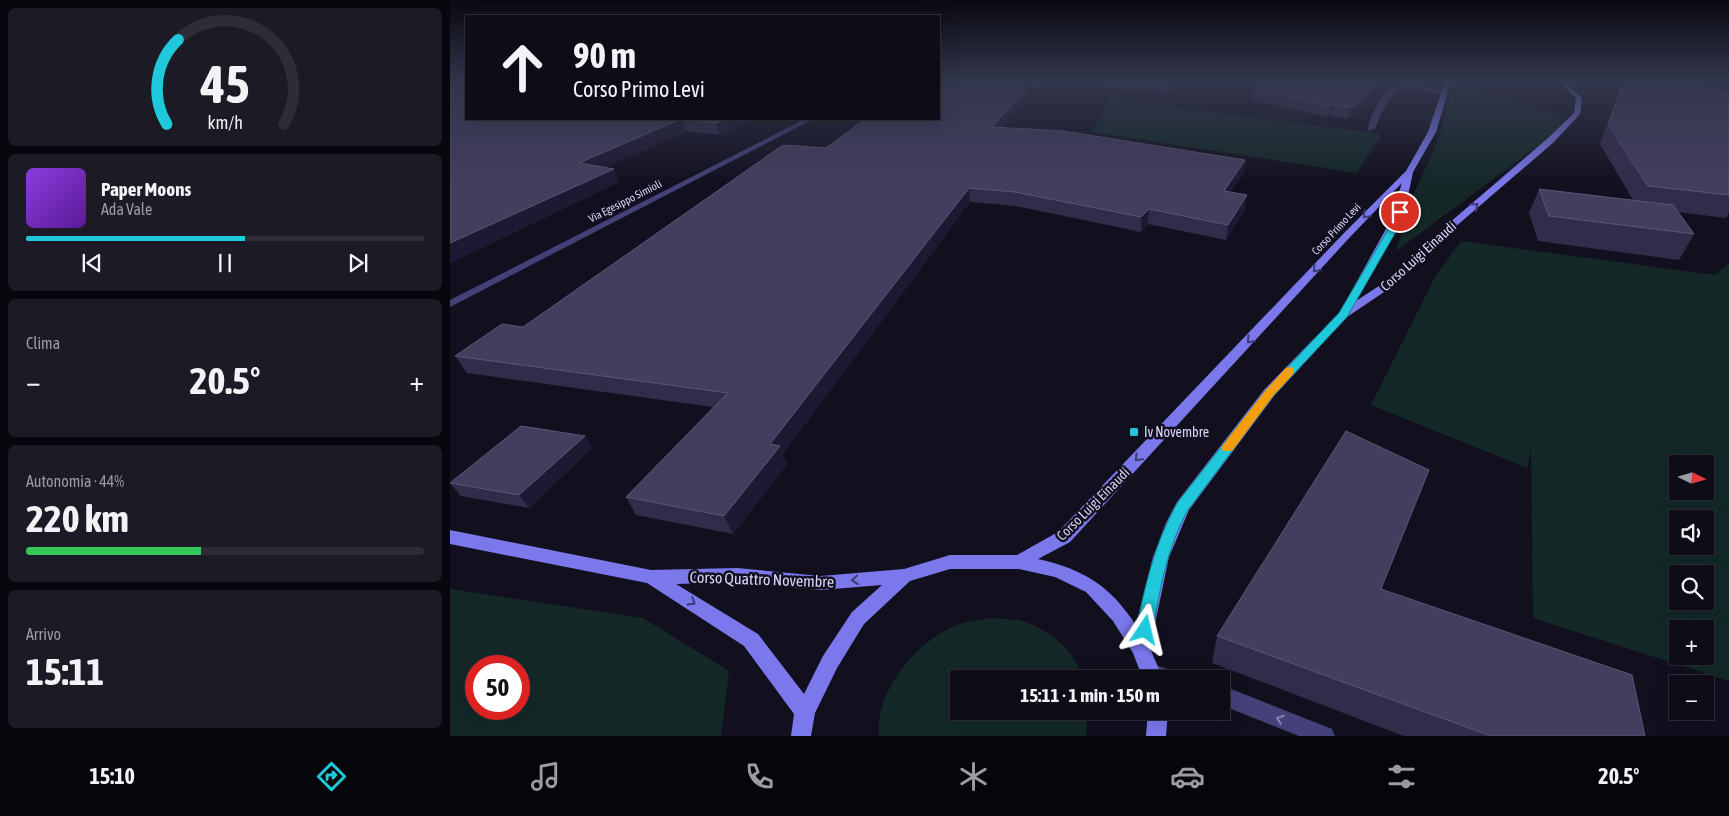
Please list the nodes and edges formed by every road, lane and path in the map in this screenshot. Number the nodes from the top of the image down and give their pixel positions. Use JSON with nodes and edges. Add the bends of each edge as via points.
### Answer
{"nodes":[{"id":1,"x":1378,"y":115,"type":"edge"},
{"id":2,"x":1437,"y":115,"type":"edge"},
{"id":3,"x":1576,"y":115,"type":"edge"},
{"id":4,"x":808,"y":120,"type":"edge"},
{"id":5,"x":1371,"y":129,"type":"dead end"},
{"id":6,"x":1409,"y":172,"type":"junction"},
{"id":7,"x":450,"y":304,"type":"edge"},
{"id":8,"x":1283,"y":305,"type":"joint"},
{"id":9,"x":1343,"y":315,"type":"junction"},
{"id":10,"x":450,"y":537,"type":"edge"},
{"id":11,"x":1019,"y":562,"type":"junction"},
{"id":12,"x":904,"y":576,"type":"junction"},
{"id":13,"x":651,"y":577,"type":"junction"},
{"id":14,"x":1141,"y":648,"type":"junction"},
{"id":15,"x":1154,"y":670,"type":"edge"},
{"id":16,"x":1230,"y":699,"type":"edge"},
{"id":17,"x":806,"y":712,"type":"junction"},
{"id":18,"x":1157,"y":720,"type":"edge"},
{"id":19,"x":801,"y":736,"type":"edge"},
{"id":20,"x":1156,"y":736,"type":"edge"},
{"id":21,"x":1325,"y":736,"type":"edge"}],
"edges":[{"from":1,"to":5,"type":"street"},
{"from":2,"to":6,"type":"main road","name":"Corso Primo Levi","via":[[1432,132]]},
{"from":9,"to":3,"type":"main road","name":"Corso Luigi Einaudi","one_way":true,"via":[[1392,282]]},
{"from":4,"to":7,"type":"street","name":"Via Egesippo Simioli"},
{"from":6,"to":8,"type":"main road","name":"Corso Primo Levi","one_way":true},
{"from":6,"to":9,"type":"main road","name":"Corso Primo Levi","via":[[1406,195],[1394,228]]},
{"from":8,"to":11,"type":"main road","name":"Corso Luigi Einaudi","one_way":true,"via":[[1064,537]]},
{"from":9,"to":14,"type":"main road","name":"Corso Luigi Einaudi","via":[[1269,393],[1183,506],[1174,521],[1155,576]]},
{"from":10,"to":13,"type":"main road","name":"Corso Quattro Novembre"},
{"from":11,"to":12,"type":"main road","via":[[950,562]]},
{"from":11,"to":14,"type":"main road","via":[[1058,571],[1092,587],[1119,616]]},
{"from":12,"to":13,"type":"main road","name":"Corso Quattro Novembre","one_way":true,"via":[[821,583],[736,575]]},
{"from":12,"to":17,"type":"main road","via":[[858,618],[830,662]]},
{"from":13,"to":17,"type":"main road","name":"Corso Quattro Novembre","one_way":true,"via":[[751,640]]},
{"from":14,"to":15,"type":"main road"},
{"from":21,"to":16,"type":"street","one_way":true},
{"from":17,"to":19,"type":"main road"},
{"from":18,"to":20,"type":"main road"}]}
